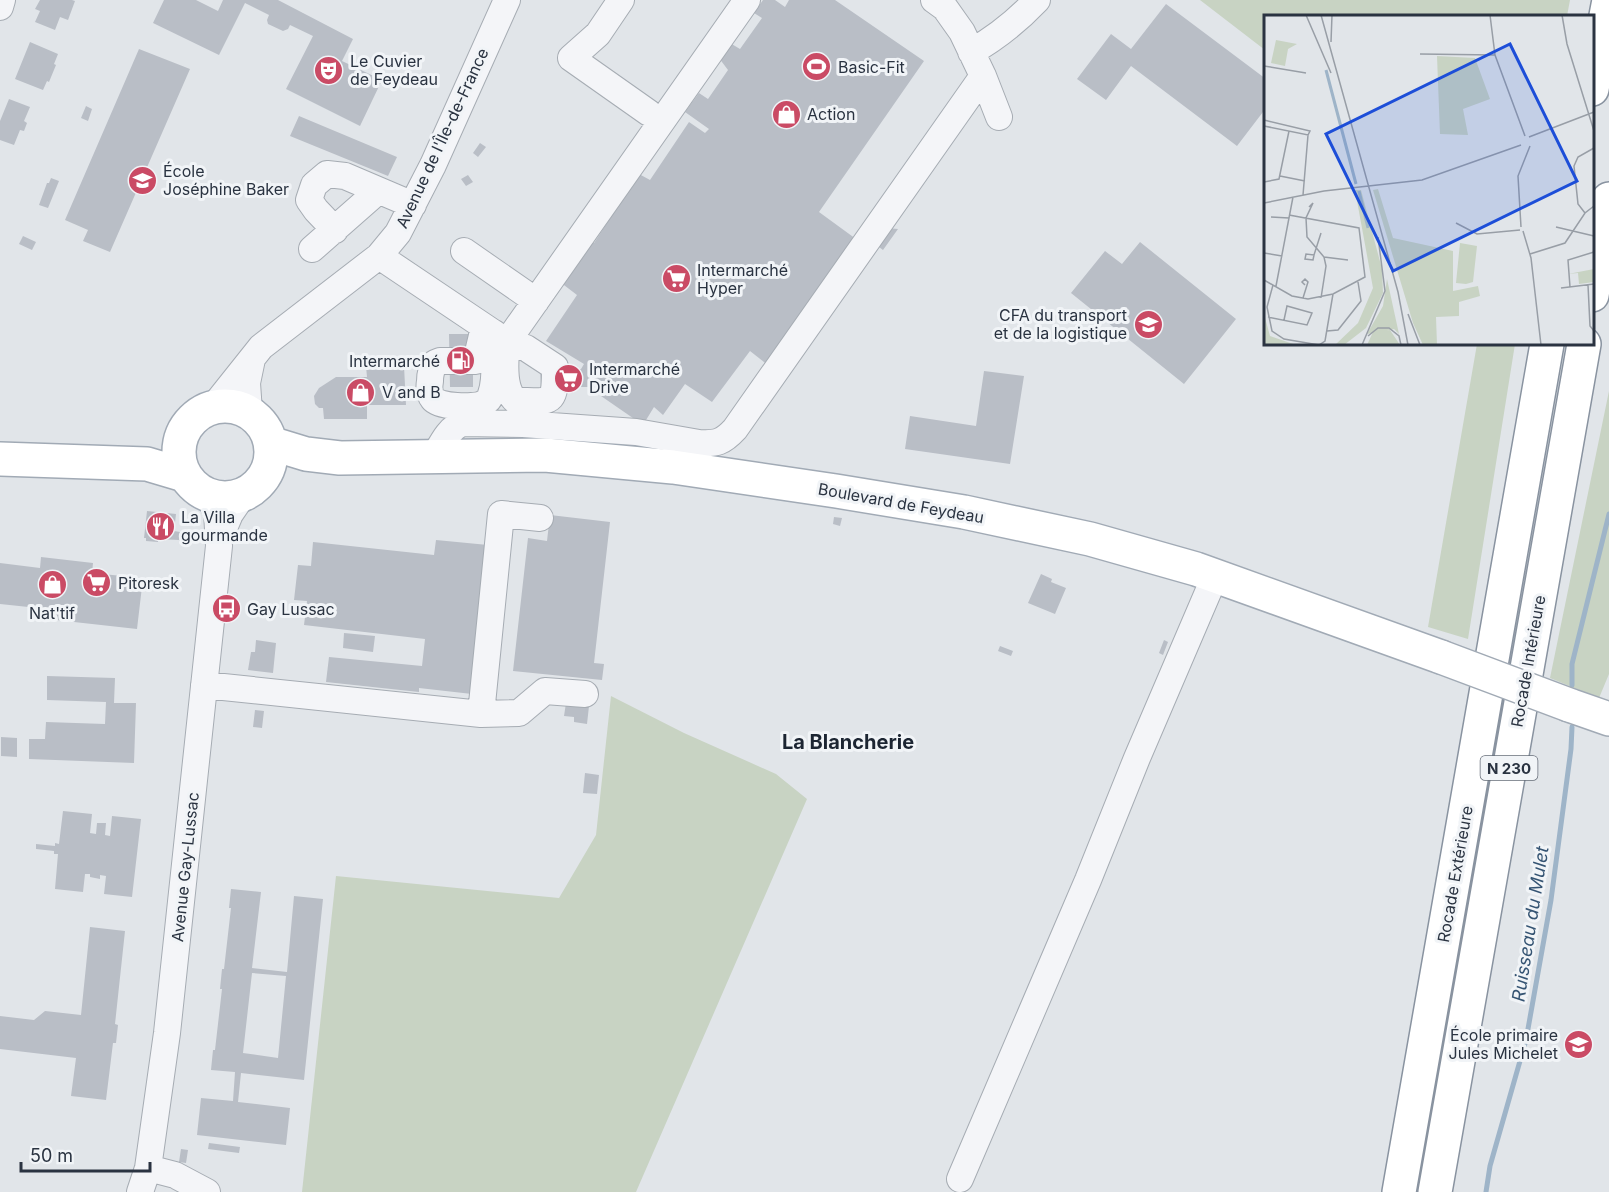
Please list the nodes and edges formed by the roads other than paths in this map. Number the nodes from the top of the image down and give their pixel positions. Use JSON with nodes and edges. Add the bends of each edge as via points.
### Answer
{"nodes":[{"id":1,"x":2,"y":0,"type":"edge"},
{"id":2,"x":507,"y":0,"type":"edge"},
{"id":3,"x":621,"y":0,"type":"edge"},
{"id":4,"x":747,"y":0,"type":"edge"},
{"id":5,"x":934,"y":0,"type":"edge"},
{"id":6,"x":1037,"y":0,"type":"edge"},
{"id":7,"x":1594,"y":0,"type":"edge"},
{"id":8,"x":1609,"y":0,"type":"edge"},
{"id":9,"x":0,"y":7,"type":"edge"},
{"id":10,"x":1592,"y":15,"type":"edge"},
{"id":11,"x":971,"y":52,"type":"junction"},
{"id":12,"x":983,"y":76,"type":"junction"},
{"id":13,"x":1594,"y":83,"type":"edge"},
{"id":14,"x":999,"y":117,"type":"dead end"},
{"id":15,"x":653,"y":121,"type":"junction"},
{"id":16,"x":378,"y":191,"type":"junction"},
{"id":17,"x":1609,"y":200,"type":"edge"},
{"id":18,"x":413,"y":205,"type":"junction"},
{"id":19,"x":335,"y":230,"type":"junction"},
{"id":20,"x":1609,"y":238,"type":"edge"},
{"id":21,"x":462,"y":243,"type":"dead end"},
{"id":22,"x":312,"y":249,"type":"dead end"},
{"id":23,"x":379,"y":256,"type":"junction"},
{"id":24,"x":1594,"y":288,"type":"edge"},
{"id":25,"x":1594,"y":290,"type":"edge"},
{"id":26,"x":533,"y":293,"type":"junction"},
{"id":27,"x":495,"y":334,"type":"junction"},
{"id":28,"x":1547,"y":345,"type":"edge"},
{"id":29,"x":1584,"y":345,"type":"edge"},
{"id":30,"x":252,"y":356,"type":"junction"},
{"id":31,"x":488,"y":400,"type":"junction"},
{"id":32,"x":516,"y":401,"type":"junction"},
{"id":33,"x":213,"y":406,"type":"junction"},
{"id":34,"x":249,"y":412,"type":"junction"},
{"id":35,"x":180,"y":437,"type":"junction"},
{"id":36,"x":270,"y":444,"type":"junction"},
{"id":37,"x":434,"y":457,"type":"junction"},
{"id":38,"x":340,"y":458,"type":"junction"},
{"id":39,"x":0,"y":459,"type":"edge"},
{"id":40,"x":147,"y":464,"type":"junction"},
{"id":41,"x":196,"y":485,"type":"junction"},
{"id":42,"x":253,"y":486,"type":"junction"},
{"id":43,"x":540,"y":518,"type":"dead end"},
{"id":44,"x":219,"y":540,"type":"junction"},
{"id":45,"x":1215,"y":576,"type":"junction"},
{"id":46,"x":204,"y":686,"type":"junction"},
{"id":47,"x":585,"y":694,"type":"dead end"},
{"id":48,"x":481,"y":714,"type":"junction"},
{"id":49,"x":1609,"y":719,"type":"edge"},
{"id":50,"x":960,"y":1179,"type":"dead end"},
{"id":51,"x":144,"y":1180,"type":"edge"},
{"id":52,"x":207,"y":1192,"type":"edge"},
{"id":53,"x":1399,"y":1192,"type":"edge"},
{"id":54,"x":1435,"y":1192,"type":"edge"}],
"edges":[{"from":1,"to":9,"type":"street"},
{"from":2,"to":18,"type":"street","name":"Avenue de l'Île-de-France"},
{"from":3,"to":15,"type":"street","via":[[577,68]]},
{"from":4,"to":15,"type":"street"},
{"from":5,"to":11,"type":"street","via":[[945,8]]},
{"from":6,"to":11,"type":"street","via":[[1020,19]]},
{"from":7,"to":10,"type":"main road"},
{"from":8,"to":13,"type":"main road"},
{"from":11,"to":12,"type":"street"},
{"from":12,"to":14,"type":"street"},
{"from":12,"to":37,"type":"street","via":[[728,437],[710,444],[624,431],[463,423],[452,429]]},
{"from":15,"to":26,"type":"street"},
{"from":16,"to":18,"type":"street"},
{"from":16,"to":19,"type":"street"},
{"from":16,"to":19,"type":"street","via":[[345,176],[327,174],[314,185],[309,200]]},
{"from":17,"to":24,"type":"main road"},
{"from":18,"to":23,"type":"street","name":"Avenue de l'Île-de-France","via":[[398,233]]},
{"from":19,"to":22,"type":"street"},
{"from":20,"to":25,"type":"main road"},
{"from":21,"to":26,"type":"street"},
{"from":23,"to":27,"type":"street"},
{"from":23,"to":30,"type":"street","name":"Avenue de l'Île-de-France"},
{"from":26,"to":27,"type":"street"},
{"from":27,"to":31,"type":"street","via":[[494,384]]},
{"from":27,"to":31,"type":"street","via":[[476,361],[440,361],[430,374],[429,392],[440,403],[480,406]]},
{"from":27,"to":32,"type":"street","via":[[506,351],[506,386]]},
{"from":27,"to":32,"type":"street","via":[[555,367],[555,389],[550,399]]},
{"from":28,"to":53,"type":"main road","name":"Rocade Extérieure","number":"N 230"},
{"from":29,"to":54,"type":"main road","name":"Rocade Intérieure","number":"N 230"},
{"from":30,"to":33,"type":"street","name":"Avenue de l'Île-de-France"},
{"from":30,"to":34,"type":"street","via":[[247,383]]},
{"from":31,"to":32,"type":"street"},
{"from":33,"to":34,"type":"main road","via":[[238,407]]},
{"from":33,"to":35,"type":"main road","via":[[190,420]]},
{"from":34,"to":36,"type":"main road","via":[[266,430]]},
{"from":35,"to":40,"type":"main road"},
{"from":35,"to":41,"type":"main road","via":[[179,463]]},
{"from":36,"to":38,"type":"main road","name":"Boulevard de Feydeau"},
{"from":36,"to":42,"type":"main road","via":[[269,467]]},
{"from":37,"to":38,"type":"main road","name":"Boulevard de Feydeau"},
{"from":37,"to":45,"type":"main road","name":"Boulevard de Feydeau","via":[[545,455],[672,467],[836,491],[1079,536]]},
{"from":38,"to":42,"type":"main road","name":"Boulevard de Feydeau","via":[[306,463]]},
{"from":39,"to":40,"type":"main road"},
{"from":40,"to":41,"type":"main road"},
{"from":41,"to":42,"type":"main road","via":[[222,498],[233,498]]},
{"from":41,"to":44,"type":"street","name":"Avenue Gay-Lussac","via":[[217,513]]},
{"from":42,"to":44,"type":"street","name":"Avenue Gay-Lussac","via":[[230,514]]},
{"from":43,"to":48,"type":"street","via":[[501,514]]},
{"from":44,"to":46,"type":"street","name":"Avenue Gay-Lussac"},
{"from":45,"to":49,"type":"main road","name":"Boulevard de Feydeau","bridge":true},
{"from":45,"to":50,"type":"street"},
{"from":46,"to":48,"type":"street"},
{"from":46,"to":51,"type":"street","name":"Avenue Gay-Lussac","via":[[167,1033]]},
{"from":47,"to":48,"type":"street","via":[[545,691],[519,713]]},
{"from":51,"to":52,"type":"street","via":[[175,1175]]}]}
